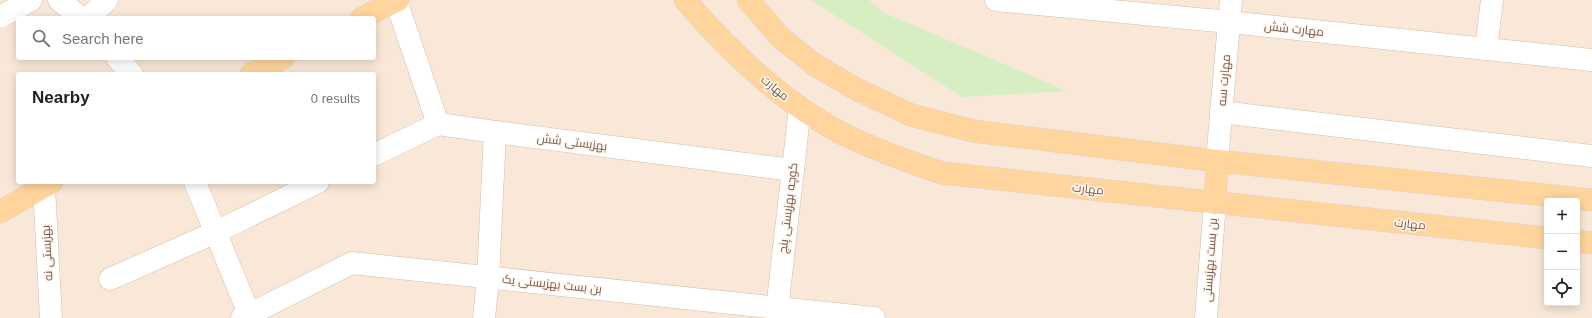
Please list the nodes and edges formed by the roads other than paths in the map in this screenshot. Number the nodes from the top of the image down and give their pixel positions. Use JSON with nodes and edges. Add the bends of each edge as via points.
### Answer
{"nodes":[{"id":1,"x":31,"y":0,"type":"edge"},
{"id":2,"x":59,"y":0,"type":"edge"},
{"id":3,"x":107,"y":0,"type":"edge"},
{"id":4,"x":397,"y":0,"type":"edge"},
{"id":5,"x":685,"y":0,"type":"edge"},
{"id":6,"x":748,"y":0,"type":"edge"},
{"id":7,"x":1002,"y":0,"type":"edge"},
{"id":8,"x":1231,"y":0,"type":"edge"},
{"id":9,"x":1492,"y":0,"type":"edge"},
{"id":10,"x":79,"y":16,"type":"edge"},
{"id":11,"x":90,"y":16,"type":"edge"},
{"id":12,"x":366,"y":16,"type":"edge"},
{"id":13,"x":0,"y":17,"type":"edge"},
{"id":14,"x":1229,"y":22,"type":"junction"},
{"id":15,"x":1486,"y":49,"type":"junction"},
{"id":16,"x":119,"y":60,"type":"edge"},
{"id":17,"x":279,"y":60,"type":"edge"},
{"id":18,"x":1592,"y":60,"type":"edge"},
{"id":19,"x":130,"y":72,"type":"edge"},
{"id":20,"x":255,"y":72,"type":"edge"},
{"id":21,"x":800,"y":108,"type":"junction"},
{"id":22,"x":1221,"y":112,"type":"junction"},
{"id":23,"x":438,"y":124,"type":"junction"},
{"id":24,"x":495,"y":132,"type":"junction"},
{"id":25,"x":376,"y":154,"type":"edge"},
{"id":26,"x":1592,"y":156,"type":"edge"},
{"id":27,"x":1217,"y":161,"type":"junction"},
{"id":28,"x":793,"y":170,"type":"junction"},
{"id":29,"x":196,"y":184,"type":"edge"},
{"id":30,"x":314,"y":184,"type":"edge"},
{"id":31,"x":48,"y":185,"type":"edge"},
{"id":32,"x":1592,"y":200,"type":"edge"},
{"id":33,"x":1215,"y":203,"type":"junction"},
{"id":34,"x":0,"y":212,"type":"edge"},
{"id":35,"x":216,"y":232,"type":"junction"},
{"id":36,"x":1544,"y":238,"type":"edge"},
{"id":37,"x":1580,"y":241,"type":"edge"},
{"id":38,"x":1592,"y":243,"type":"edge"},
{"id":39,"x":488,"y":278,"type":"junction"},
{"id":40,"x":110,"y":279,"type":"dead end"},
{"id":41,"x":776,"y":313,"type":"edge"},
{"id":42,"x":245,"y":316,"type":"edge"},
{"id":43,"x":51,"y":318,"type":"edge"},
{"id":44,"x":484,"y":318,"type":"edge"},
{"id":45,"x":874,"y":318,"type":"edge"},
{"id":46,"x":1206,"y":318,"type":"edge"}],
"edges":[{"from":1,"to":13,"type":"street"},
{"from":2,"to":10,"type":"street"},
{"from":3,"to":11,"type":"street"},
{"from":4,"to":12,"type":"main road"},
{"from":4,"to":23,"type":"street"},
{"from":5,"to":21,"type":"main road","name":"مهارت","via":[[754,71]]},
{"from":6,"to":27,"type":"main road","via":[[781,38],[814,65],[856,89],[911,115],[973,130]]},
{"from":7,"to":14,"type":"street","name":"مهارت شش"},
{"from":8,"to":14,"type":"street","name":"مهارت سه"},
{"from":9,"to":15,"type":"street"},
{"from":14,"to":15,"type":"street","name":"مهارت شش"},
{"from":14,"to":22,"type":"street","name":"مهارت سه"},
{"from":15,"to":18,"type":"street","name":"مهارت شش"},
{"from":16,"to":19,"type":"street"},
{"from":17,"to":20,"type":"main road"},
{"from":21,"to":28,"type":"street","name":"کوچه بهزیستی پنج"},
{"from":21,"to":33,"type":"main road","name":"مهارت","via":[[837,130],[891,156],[942,173]]},
{"from":22,"to":26,"type":"street"},
{"from":22,"to":27,"type":"street","name":"مهارت سه"},
{"from":23,"to":24,"type":"street","name":"بهزیستی شش"},
{"from":23,"to":25,"type":"street"},
{"from":24,"to":28,"type":"street","name":"بهزیستی شش"},
{"from":24,"to":39,"type":"street"},
{"from":27,"to":32,"type":"main road"},
{"from":27,"to":33,"type":"main road"},
{"from":28,"to":41,"type":"street","name":"کوچه بهزیستی پنج"},
{"from":29,"to":35,"type":"street"},
{"from":30,"to":35,"type":"street"},
{"from":31,"to":34,"type":"main road"},
{"from":31,"to":43,"type":"street","name":"بهزیستی نه"},
{"from":33,"to":36,"type":"main road","name":"مهارت"},
{"from":33,"to":46,"type":"street","name":"بن بست بهزیستی"},
{"from":35,"to":40,"type":"street"},
{"from":35,"to":42,"type":"street"},
{"from":37,"to":38,"type":"main road"},
{"from":39,"to":41,"type":"street","name":"بن بست بهزیستی یک"},
{"from":39,"to":42,"type":"street","name":"بن بست بهزیستی یک","via":[[352,263]]},
{"from":39,"to":44,"type":"street"},
{"from":41,"to":45,"type":"street","name":"بن بست بهزیستی یک"}]}
